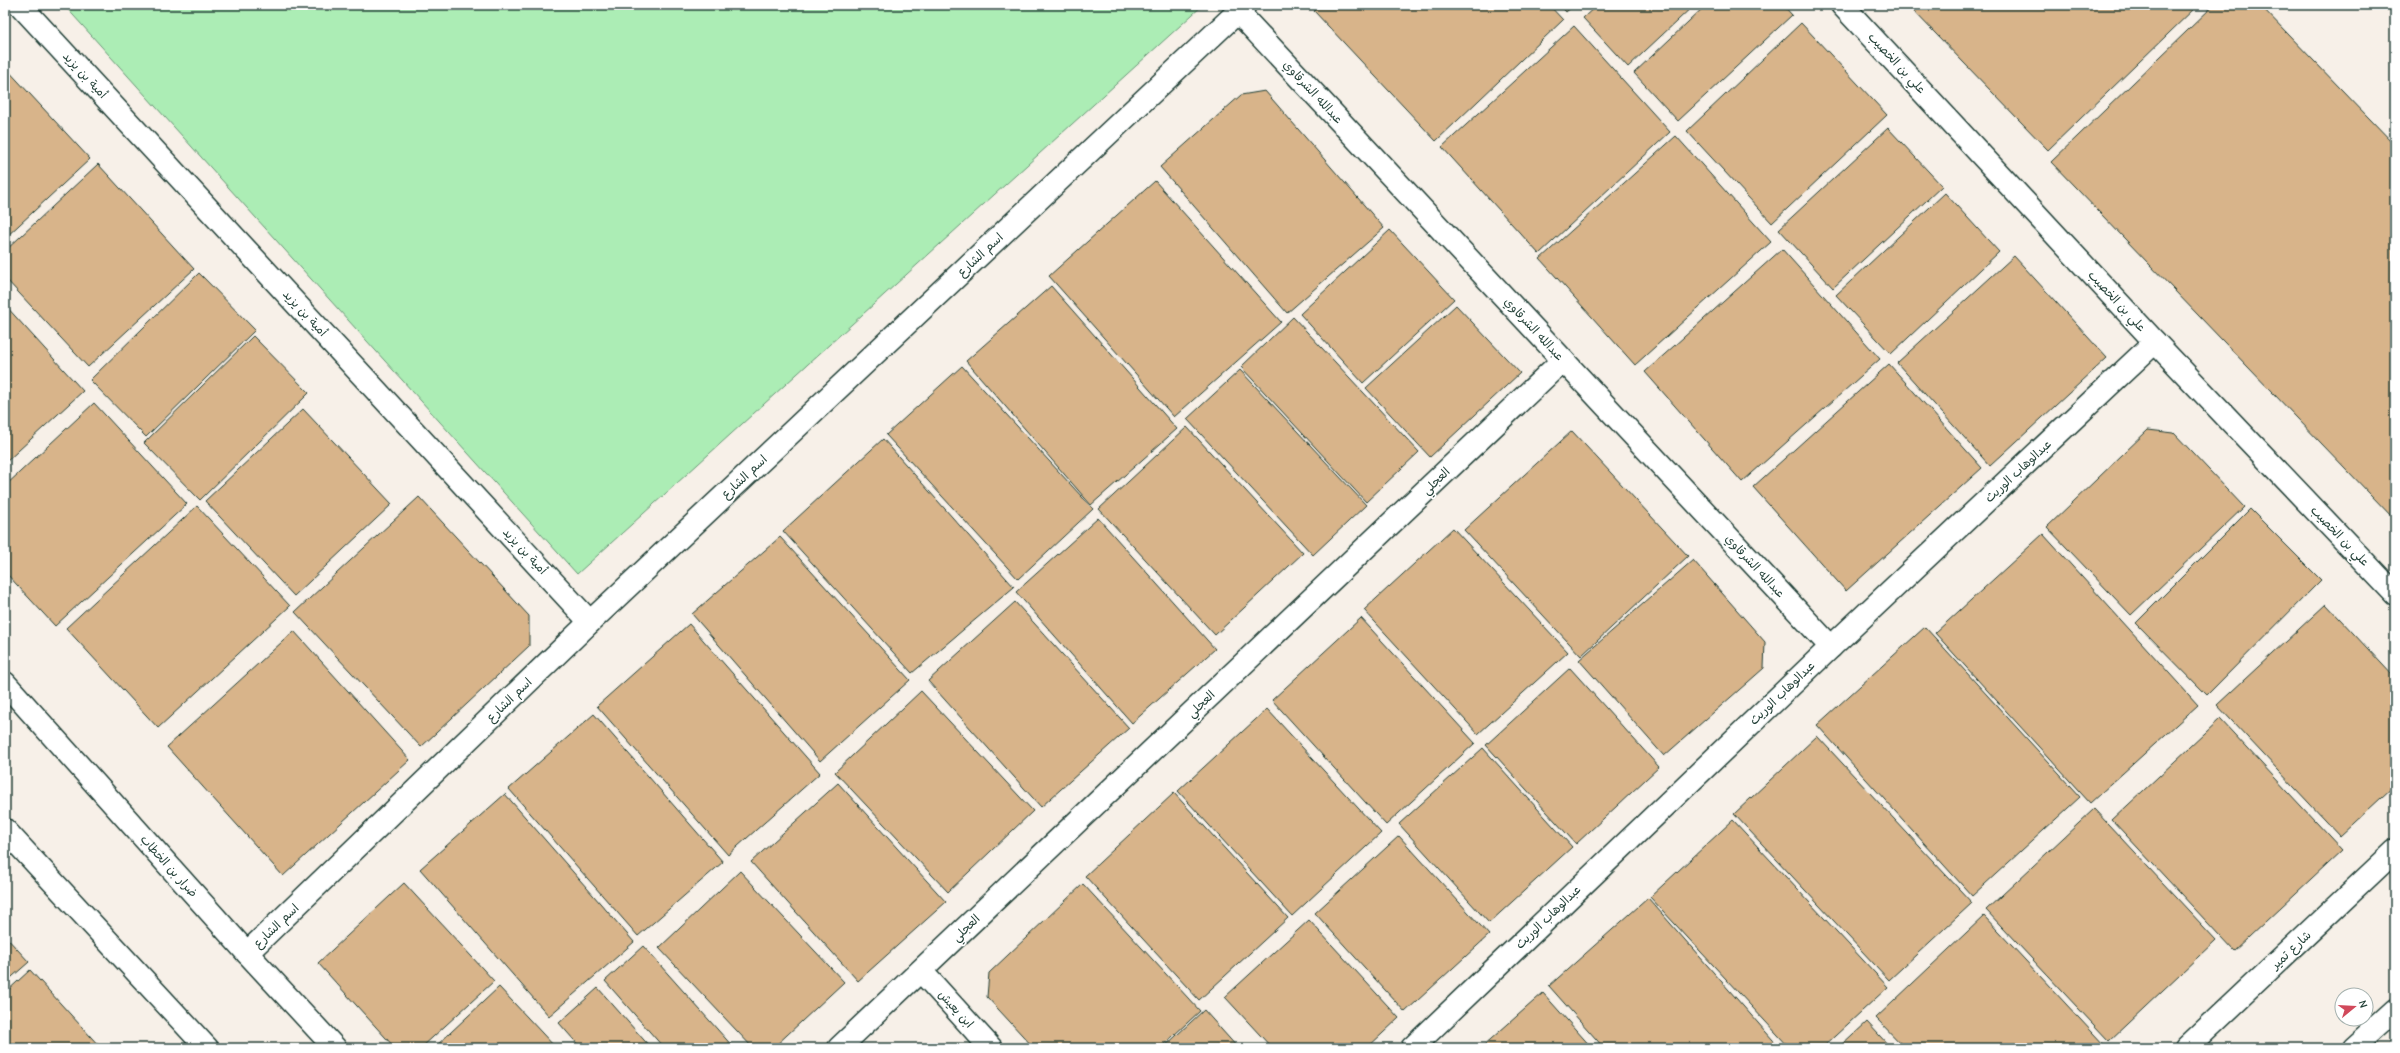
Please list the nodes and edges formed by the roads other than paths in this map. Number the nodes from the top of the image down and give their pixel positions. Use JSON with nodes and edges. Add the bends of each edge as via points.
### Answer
{"nodes":[{"id":1,"x":20,"y":5,"type":"edge"},
{"id":2,"x":1842,"y":5,"type":"edge"},
{"id":3,"x":1241,"y":8,"type":"edge"},
{"id":4,"x":2155,"y":342,"type":"junction"},
{"id":5,"x":1563,"y":360,"type":"junction"},
{"id":6,"x":2395,"y":594,"type":"edge"},
{"id":7,"x":590,"y":622,"type":"junction"},
{"id":8,"x":1831,"y":646,"type":"junction"},
{"id":9,"x":5,"y":683,"type":"edge"},
{"id":10,"x":5,"y":830,"type":"edge"},
{"id":11,"x":2395,"y":851,"type":"edge"},
{"id":12,"x":247,"y":954,"type":"junction"},
{"id":13,"x":921,"y":971,"type":"junction"},
{"id":14,"x":2395,"y":1010,"type":"edge"},
{"id":15,"x":207,"y":1048,"type":"edge"},
{"id":16,"x":335,"y":1048,"type":"edge"},
{"id":17,"x":839,"y":1048,"type":"edge"},
{"id":18,"x":991,"y":1048,"type":"edge"},
{"id":19,"x":1412,"y":1048,"type":"edge"},
{"id":20,"x":2186,"y":1048,"type":"edge"},
{"id":21,"x":2353,"y":1048,"type":"edge"}],
"edges":[{"from":1,"to":7,"type":"street","name":"أمية بن يزيد"},
{"from":2,"to":4,"type":"street","name":"علي بن الخصيب"},
{"from":3,"to":5,"type":"street","name":"عبدالله الشرقاوي"},
{"from":3,"to":7,"type":"street","name":"اسم الشارع"},
{"from":4,"to":6,"type":"street","name":"علي بن الخصيب"},
{"from":4,"to":8,"type":"street","name":"عبدالوهاب الوريث"},
{"from":5,"to":8,"type":"street","name":"عبدالله الشرقاوي"},
{"from":5,"to":13,"type":"street","name":"العجلي"},
{"from":7,"to":12,"type":"street","name":"اسم الشارع"},
{"from":8,"to":19,"type":"street","name":"عبدالوهاب الوريث"},
{"from":9,"to":12,"type":"street","name":"ضرار بن الخطاب"},
{"from":10,"to":15,"type":"street"},
{"from":11,"to":20,"type":"street","name":"شارع تمير"},
{"from":12,"to":16,"type":"street","name":"ضرار بن الخطاب"},
{"from":13,"to":17,"type":"street","name":"العجلي"},
{"from":13,"to":18,"type":"street","name":"ابن يعيش"},
{"from":14,"to":21,"type":"street"}]}
